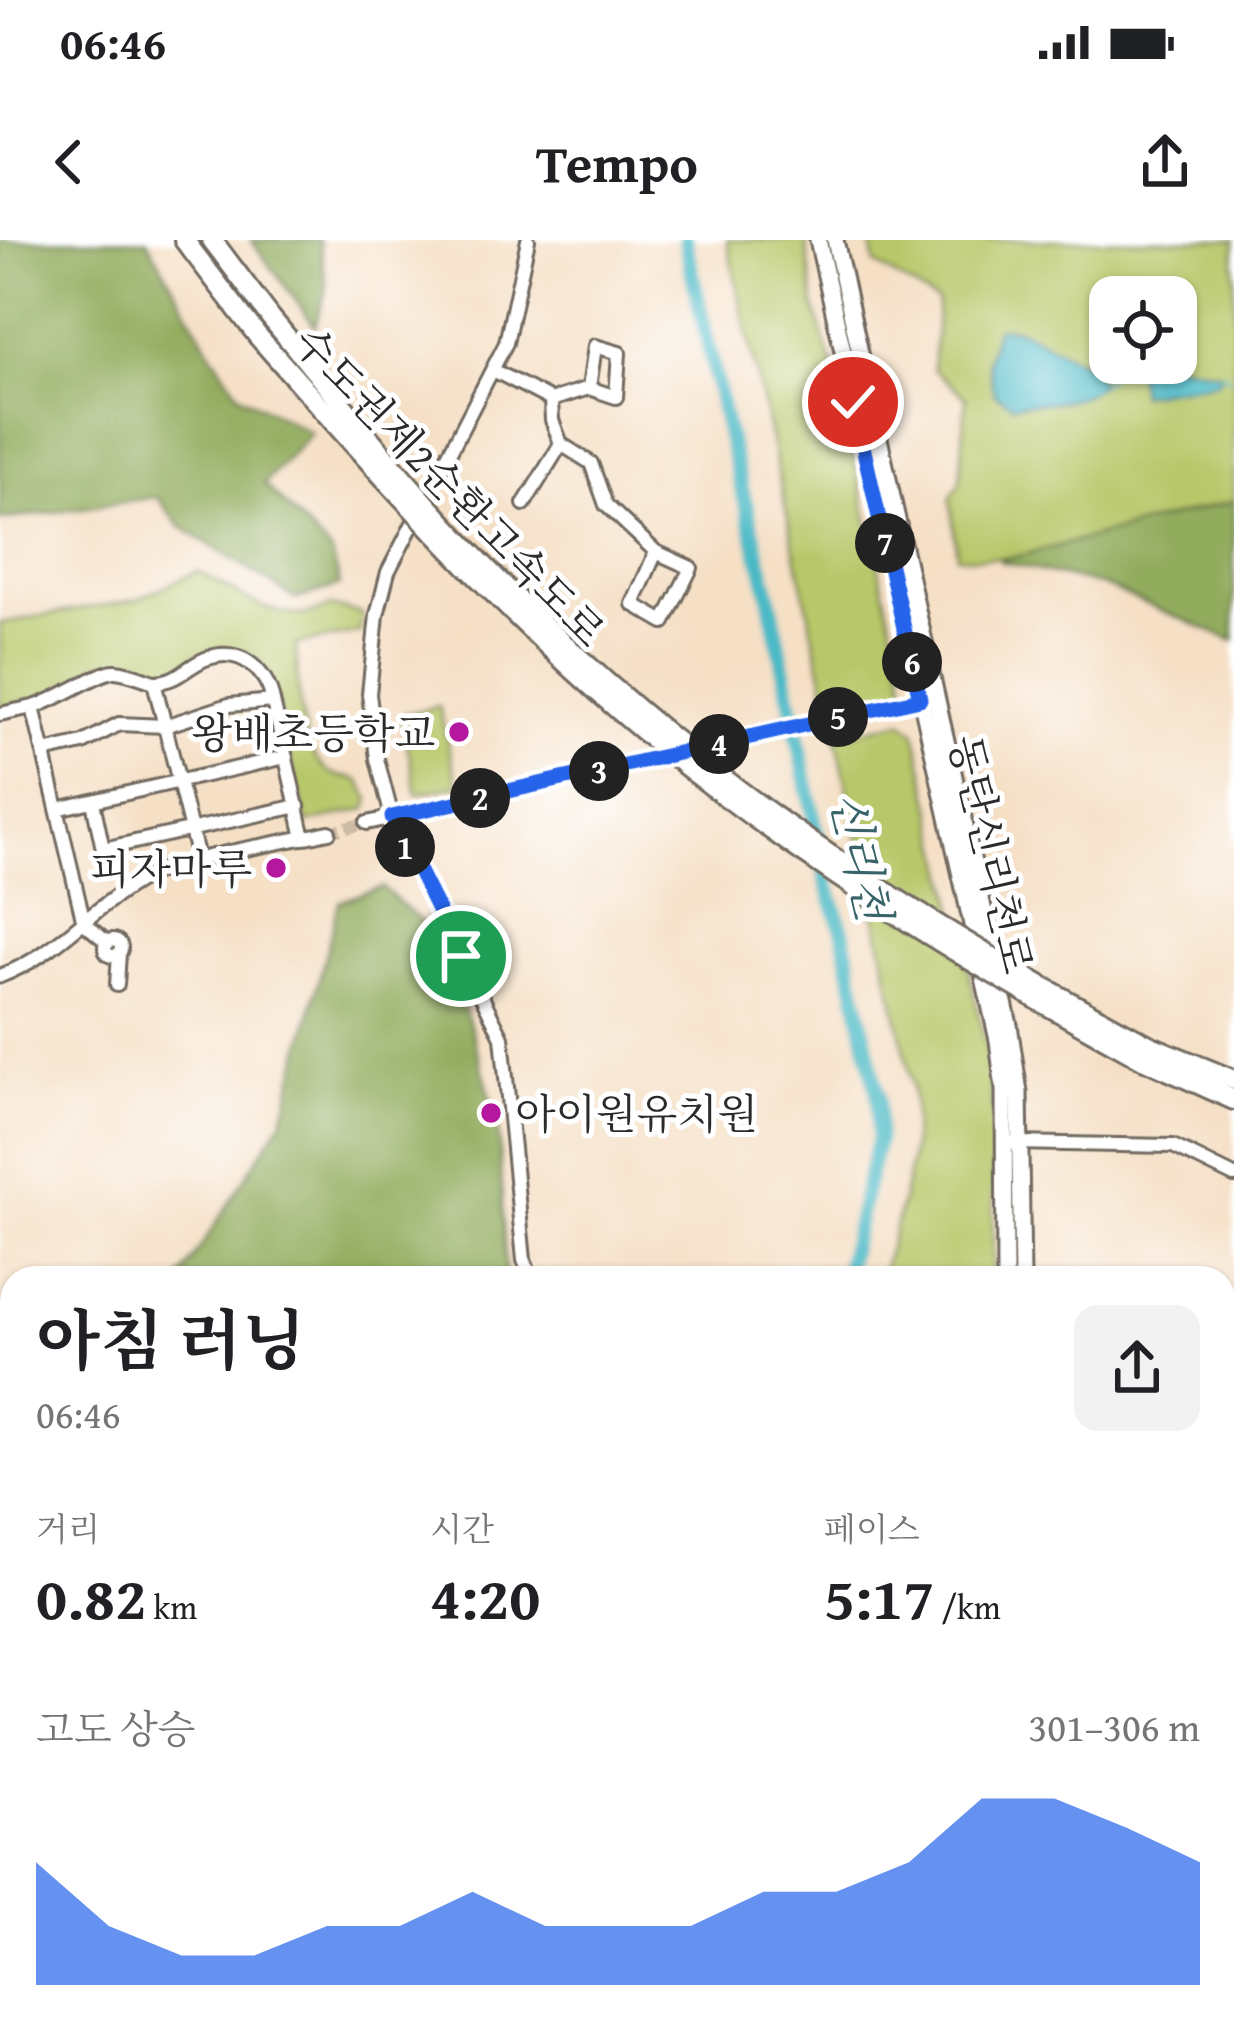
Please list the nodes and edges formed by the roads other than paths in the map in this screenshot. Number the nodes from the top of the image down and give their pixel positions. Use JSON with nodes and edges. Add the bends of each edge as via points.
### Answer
{"nodes":[{"id":1,"x":184,"y":240,"type":"edge"},
{"id":2,"x":212,"y":240,"type":"edge"},
{"id":3,"x":528,"y":240,"type":"edge"},
{"id":4,"x":818,"y":240,"type":"edge"},
{"id":5,"x":835,"y":240,"type":"edge"},
{"id":6,"x":493,"y":370,"type":"junction"},
{"id":7,"x":589,"y":388,"type":"dead end"},
{"id":8,"x":551,"y":400,"type":"junction"},
{"id":9,"x":561,"y":444,"type":"junction"},
{"id":10,"x":524,"y":504,"type":"dead end"},
{"id":11,"x":656,"y":552,"type":"junction"},
{"id":12,"x":918,"y":652,"type":"junction"},
{"id":13,"x":154,"y":682,"type":"junction"},
{"id":14,"x":928,"y":697,"type":"junction"},
{"id":15,"x":273,"y":701,"type":"junction"},
{"id":16,"x":33,"y":706,"type":"junction"},
{"id":17,"x":0,"y":714,"type":"edge"},
{"id":18,"x":165,"y":726,"type":"junction"},
{"id":19,"x":44,"y":752,"type":"junction"},
{"id":20,"x":286,"y":757,"type":"junction"},
{"id":21,"x":181,"y":781,"type":"junction"},
{"id":22,"x":93,"y":802,"type":"junction"},
{"id":23,"x":298,"y":806,"type":"junction"},
{"id":24,"x":57,"y":809,"type":"junction"},
{"id":25,"x":392,"y":817,"type":"junction"},
{"id":26,"x":367,"y":823,"type":"tunnel mouth"},
{"id":27,"x":193,"y":830,"type":"junction"},
{"id":28,"x":329,"y":832,"type":"tunnel mouth"},
{"id":29,"x":304,"y":838,"type":"junction"},
{"id":30,"x":199,"y":862,"type":"junction"},
{"id":31,"x":84,"y":923,"type":"junction"},
{"id":32,"x":0,"y":976,"type":"edge"},
{"id":33,"x":117,"y":986,"type":"dead end"},
{"id":34,"x":1146,"y":1052,"type":"junction"},
{"id":35,"x":1234,"y":1080,"type":"edge"},
{"id":36,"x":1234,"y":1100,"type":"edge"},
{"id":37,"x":1012,"y":1143,"type":"junction"},
{"id":38,"x":1234,"y":1176,"type":"edge"},
{"id":39,"x":1012,"y":1193,"type":"junction"},
{"id":40,"x":526,"y":1266,"type":"edge"},
{"id":41,"x":1005,"y":1266,"type":"edge"},
{"id":42,"x":1021,"y":1266,"type":"edge"}],
"edges":[{"from":1,"to":34,"type":"highway","name":"수도권제2순환고속도로","bridge":true,"via":[[256,335],[461,562],[617,708],[719,792],[954,952]]},
{"from":2,"to":34,"type":"highway","name":"수도권제2순환고속도로","bridge":true,"via":[[471,550],[705,763],[817,847]]},
{"from":3,"to":6,"type":"street","via":[[512,325]]},
{"from":4,"to":12,"type":"main road","name":"동탄신리천로"},
{"from":5,"to":12,"type":"main road","name":"동탄신리천로"},
{"from":6,"to":8,"type":"street"},
{"from":6,"to":25,"type":"street","via":[[402,539],[376,615],[369,694]]},
{"from":7,"to":8,"type":"street"},
{"from":8,"to":9,"type":"street"},
{"from":9,"to":10,"type":"street"},
{"from":9,"to":11,"type":"street","via":[[591,463],[606,505]]},
{"from":11,"to":11,"type":"street","via":[[634,604],[664,622],[691,568]]},
{"from":12,"to":14,"type":"main road","name":"동탄신리천로"},
{"from":13,"to":15,"type":"street","via":[[221,655],[256,666]]},
{"from":13,"to":16,"type":"street","via":[[114,670]]},
{"from":13,"to":18,"type":"street"},
{"from":14,"to":25,"type":"street"},
{"from":14,"to":37,"type":"main road","name":"동탄신리천로","via":[[1011,1091]]},
{"from":15,"to":18,"type":"street","via":[[229,705]]},
{"from":15,"to":20,"type":"street"},
{"from":16,"to":17,"type":"street"},
{"from":16,"to":19,"type":"street"},
{"from":18,"to":19,"type":"street","via":[[119,724]]},
{"from":18,"to":21,"type":"street"},
{"from":19,"to":24,"type":"street"},
{"from":20,"to":21,"type":"street"},
{"from":20,"to":23,"type":"street"},
{"from":21,"to":22,"type":"street"},
{"from":21,"to":27,"type":"street"},
{"from":22,"to":24,"type":"street"},
{"from":22,"to":27,"type":"street","via":[[104,849]]},
{"from":23,"to":27,"type":"street"},
{"from":23,"to":29,"type":"street"},
{"from":24,"to":31,"type":"street"},
{"from":25,"to":26,"type":"street"},
{"from":25,"to":40,"type":"street","via":[[502,1037]]},
{"from":27,"to":30,"type":"street"},
{"from":28,"to":29,"type":"street"},
{"from":29,"to":30,"type":"street"},
{"from":30,"to":31,"type":"street","via":[[150,875]]},
{"from":31,"to":32,"type":"street"},
{"from":31,"to":33,"type":"street","via":[[117,949]]},
{"from":34,"to":35,"type":"highway","name":"수도권제2순환고속도로"},
{"from":34,"to":36,"type":"highway","name":"수도권제2순환고속도로"},
{"from":37,"to":38,"type":"street","via":[[1172,1146]]},
{"from":37,"to":39,"type":"main road","name":"동탄신리천로"},
{"from":39,"to":41,"type":"main road","name":"동탄신리천로"},
{"from":39,"to":42,"type":"main road","name":"동탄신리천로"}]}
